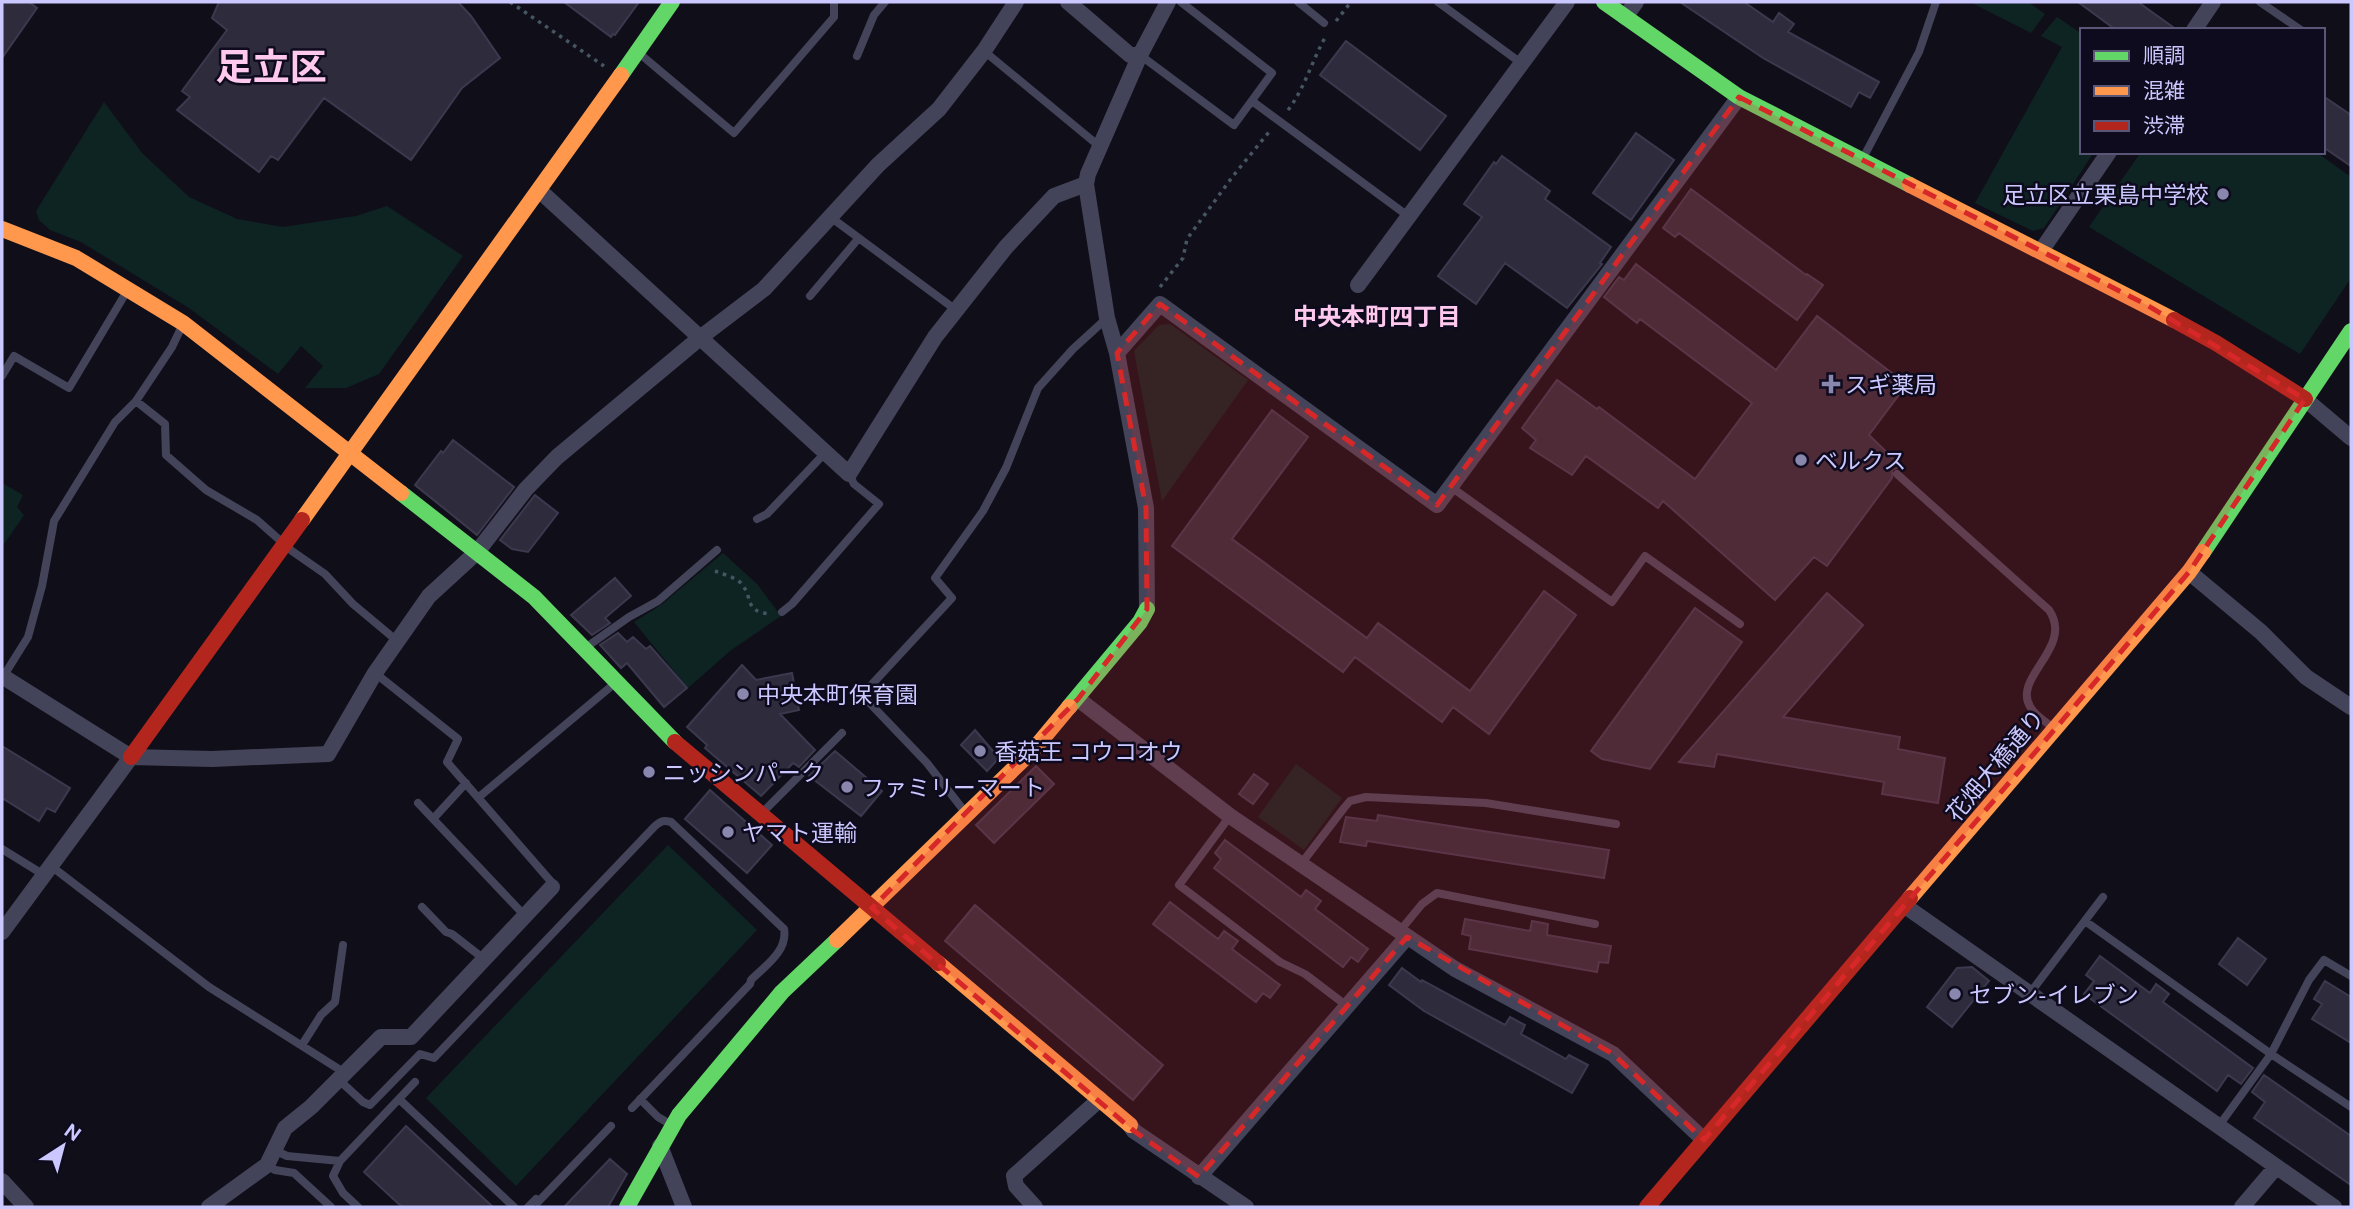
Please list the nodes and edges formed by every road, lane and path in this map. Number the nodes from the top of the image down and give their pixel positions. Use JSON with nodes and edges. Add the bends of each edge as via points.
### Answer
{"nodes":[{"id":1,"x":510,"y":2,"type":"edge"},
{"id":2,"x":672,"y":2,"type":"edge"},
{"id":3,"x":834,"y":2,"type":"edge"},
{"id":4,"x":885,"y":2,"type":"edge"},
{"id":5,"x":1016,"y":2,"type":"edge"},
{"id":6,"x":1068,"y":2,"type":"edge"},
{"id":7,"x":1168,"y":2,"type":"edge"},
{"id":8,"x":1181,"y":2,"type":"edge"},
{"id":9,"x":1298,"y":2,"type":"edge"},
{"id":10,"x":1351,"y":2,"type":"edge"},
{"id":11,"x":1438,"y":2,"type":"edge"},
{"id":12,"x":1567,"y":2,"type":"edge"},
{"id":13,"x":1604,"y":2,"type":"edge"},
{"id":14,"x":1636,"y":2,"type":"edge"},
{"id":15,"x":1936,"y":2,"type":"edge"},
{"id":16,"x":2213,"y":2,"type":"edge"},
{"id":17,"x":2260,"y":2,"type":"edge"},
{"id":18,"x":1625,"y":17,"type":"junction"},
{"id":19,"x":1324,"y":23,"type":"dead end"},
{"id":20,"x":2195,"y":28,"type":"edge"},
{"id":21,"x":2298,"y":28,"type":"edge"},
{"id":22,"x":984,"y":51,"type":"junction"},
{"id":23,"x":638,"y":52,"type":"junction"},
{"id":24,"x":857,"y":55,"type":"dead end"},
{"id":25,"x":1140,"y":55,"type":"junction"},
{"id":26,"x":1521,"y":63,"type":"junction"},
{"id":27,"x":610,"y":70,"type":"dead end"},
{"id":28,"x":1739,"y":97,"type":"junction"},
{"id":29,"x":1252,"y":101,"type":"junction"},
{"id":30,"x":1279,"y":121,"type":"junction"},
{"id":31,"x":1100,"y":146,"type":"junction"},
{"id":32,"x":2108,"y":154,"type":"edge"},
{"id":33,"x":1862,"y":161,"type":"junction"},
{"id":34,"x":1086,"y":184,"type":"junction"},
{"id":35,"x":540,"y":191,"type":"junction"},
{"id":36,"x":829,"y":216,"type":"junction"},
{"id":37,"x":1408,"y":216,"type":"junction"},
{"id":38,"x":2,"y":229,"type":"edge"},
{"id":39,"x":858,"y":239,"type":"junction"},
{"id":40,"x":2041,"y":251,"type":"junction"},
{"id":41,"x":1358,"y":285,"type":"dead end"},
{"id":42,"x":129,"y":289,"type":"junction"},
{"id":43,"x":810,"y":296,"type":"dead end"},
{"id":44,"x":1160,"y":304,"type":"junction"},
{"id":45,"x":956,"y":310,"type":"junction"},
{"id":46,"x":1107,"y":318,"type":"junction"},
{"id":47,"x":183,"y":323,"type":"junction"},
{"id":48,"x":2351,"y":331,"type":"edge"},
{"id":49,"x":702,"y":337,"type":"junction"},
{"id":50,"x":1117,"y":353,"type":"junction"},
{"id":51,"x":2,"y":376,"type":"edge"},
{"id":52,"x":2305,"y":399,"type":"junction"},
{"id":53,"x":136,"y":401,"type":"junction"},
{"id":54,"x":2351,"y":438,"type":"edge"},
{"id":55,"x":825,"y":453,"type":"junction"},
{"id":56,"x":350,"y":454,"type":"junction"},
{"id":57,"x":849,"y":474,"type":"junction"},
{"id":58,"x":1897,"y":474,"type":"dead end"},
{"id":59,"x":1451,"y":487,"type":"junction"},
{"id":60,"x":757,"y":519,"type":"dead end"},
{"id":61,"x":283,"y":542,"type":"junction"},
{"id":62,"x":717,"y":551,"type":"dead end"},
{"id":63,"x":477,"y":552,"type":"junction"},
{"id":64,"x":701,"y":564,"type":"junction"},
{"id":65,"x":2189,"y":572,"type":"junction"},
{"id":66,"x":782,"y":612,"type":"joint"},
{"id":67,"x":1740,"y":624,"type":"dead end"},
{"id":68,"x":396,"y":640,"type":"junction"},
{"id":69,"x":585,"y":648,"type":"junction"},
{"id":70,"x":375,"y":673,"type":"junction"},
{"id":71,"x":2,"y":676,"type":"edge"},
{"id":72,"x":616,"y":682,"type":"junction"},
{"id":73,"x":1078,"y":699,"type":"junction"},
{"id":74,"x":2351,"y":707,"type":"edge"},
{"id":75,"x":2055,"y":730,"type":"junction"},
{"id":76,"x":842,"y":733,"type":"dead end"},
{"id":77,"x":131,"y":757,"type":"junction"},
{"id":78,"x":466,"y":783,"type":"junction"},
{"id":79,"x":479,"y":797,"type":"junction"},
{"id":80,"x":418,"y":803,"type":"dead end"},
{"id":81,"x":761,"y":814,"type":"junction"},
{"id":82,"x":967,"y":814,"type":"junction"},
{"id":83,"x":1230,"y":816,"type":"junction"},
{"id":84,"x":433,"y":819,"type":"junction"},
{"id":85,"x":1616,"y":824,"type":"dead end"},
{"id":86,"x":2,"y":849,"type":"edge"},
{"id":87,"x":1301,"y":864,"type":"junction"},
{"id":88,"x":47,"y":870,"type":"junction"},
{"id":89,"x":552,"y":887,"type":"joint"},
{"id":90,"x":2103,"y":897,"type":"dead end"},
{"id":91,"x":1905,"y":906,"type":"junction"},
{"id":92,"x":422,"y":907,"type":"dead end"},
{"id":93,"x":872,"y":908,"type":"junction"},
{"id":94,"x":525,"y":916,"type":"junction"},
{"id":95,"x":2085,"y":921,"type":"junction"},
{"id":96,"x":1595,"y":925,"type":"dead end"},
{"id":97,"x":2,"y":932,"type":"edge"},
{"id":98,"x":1403,"y":935,"type":"junction"},
{"id":99,"x":343,"y":945,"type":"dead end"},
{"id":100,"x":484,"y":959,"type":"junction"},
{"id":101,"x":2351,"y":976,"type":"edge"},
{"id":102,"x":2030,"y":993,"type":"junction"},
{"id":103,"x":1347,"y":1006,"type":"junction"},
{"id":104,"x":302,"y":1045,"type":"junction"},
{"id":105,"x":2271,"y":1054,"type":"junction"},
{"id":106,"x":342,"y":1076,"type":"junction"},
{"id":107,"x":415,"y":1082,"type":"dead end"},
{"id":108,"x":400,"y":1099,"type":"junction"},
{"id":109,"x":1100,"y":1099,"type":"junction"},
{"id":110,"x":640,"y":1100,"type":"junction"},
{"id":111,"x":2351,"y":1107,"type":"edge"},
{"id":112,"x":632,"y":1108,"type":"dead end"},
{"id":113,"x":611,"y":1126,"type":"dead end"},
{"id":114,"x":673,"y":1126,"type":"junction"},
{"id":115,"x":2218,"y":1127,"type":"junction"},
{"id":116,"x":1704,"y":1140,"type":"junction"},
{"id":117,"x":660,"y":1146,"type":"junction"},
{"id":118,"x":271,"y":1157,"type":"junction"},
{"id":119,"x":340,"y":1161,"type":"junction"},
{"id":120,"x":2276,"y":1167,"type":"junction"},
{"id":121,"x":1199,"y":1177,"type":"junction"},
{"id":122,"x":2,"y":1181,"type":"edge"},
{"id":123,"x":26,"y":1207,"type":"edge"},
{"id":124,"x":209,"y":1207,"type":"edge"},
{"id":125,"x":331,"y":1207,"type":"edge"},
{"id":126,"x":358,"y":1207,"type":"edge"},
{"id":127,"x":514,"y":1207,"type":"edge"},
{"id":128,"x":528,"y":1207,"type":"edge"},
{"id":129,"x":627,"y":1207,"type":"edge"},
{"id":130,"x":684,"y":1207,"type":"edge"},
{"id":131,"x":1035,"y":1207,"type":"edge"},
{"id":132,"x":1246,"y":1207,"type":"edge"},
{"id":133,"x":1647,"y":1207,"type":"edge"},
{"id":134,"x":2242,"y":1207,"type":"edge"},
{"id":135,"x":2334,"y":1207,"type":"edge"}],
"edges":[{"from":1,"to":27,"type":"path"},
{"from":2,"to":23,"type":"street"},
{"from":3,"to":23,"type":"lane","via":[[834,17],[734,133]]},
{"from":4,"to":24,"type":"lane","via":[[874,15]]},
{"from":5,"to":22,"type":"street"},
{"from":6,"to":25,"type":"street","via":[[1130,55]]},
{"from":7,"to":25,"type":"street"},
{"from":8,"to":29,"type":"lane","via":[[1272,74]]},
{"from":9,"to":19,"type":"lane"},
{"from":10,"to":30,"type":"path","via":[[1330,28],[1295,100]]},
{"from":11,"to":26,"type":"lane"},
{"from":12,"to":26,"type":"street"},
{"from":13,"to":18,"type":"street"},
{"from":14,"to":18,"type":"street"},
{"from":15,"to":33,"type":"lane","via":[[1919,52]]},
{"from":16,"to":20,"type":"street"},
{"from":17,"to":21,"type":"lane"},
{"from":18,"to":28,"type":"street"},
{"from":22,"to":31,"type":"lane"},
{"from":22,"to":36,"type":"street","via":[[939,109]]},
{"from":23,"to":35,"type":"street"},
{"from":25,"to":29,"type":"lane","via":[[1234,125]]},
{"from":25,"to":31,"type":"street"},
{"from":26,"to":37,"type":"street"},
{"from":28,"to":33,"type":"street"},
{"from":28,"to":59,"type":"street"},
{"from":29,"to":30,"type":"lane"},
{"from":30,"to":37,"type":"lane"},
{"from":30,"to":44,"type":"path","via":[[1187,239],[1183,258],[1156,292]]},
{"from":31,"to":34,"type":"street"},
{"from":32,"to":40,"type":"street"},
{"from":33,"to":40,"type":"street"},
{"from":34,"to":45,"type":"street","via":[[1054,196]]},
{"from":34,"to":46,"type":"street"},
{"from":35,"to":49,"type":"street"},
{"from":35,"to":56,"type":"street"},
{"from":36,"to":39,"type":"lane"},
{"from":36,"to":49,"type":"street","via":[[764,289]]},
{"from":37,"to":41,"type":"street"},
{"from":38,"to":42,"type":"street","via":[[76,258]]},
{"from":39,"to":43,"type":"lane"},
{"from":39,"to":45,"type":"lane"},
{"from":40,"to":52,"type":"street","via":[[2216,343]]},
{"from":42,"to":47,"type":"street"},
{"from":42,"to":51,"type":"lane","via":[[69,388],[14,356]]},
{"from":44,"to":50,"type":"street"},
{"from":44,"to":59,"type":"street","via":[[1437,505]]},
{"from":45,"to":57,"type":"street"},
{"from":46,"to":50,"type":"street"},
{"from":46,"to":82,"type":"lane","via":[[1038,388],[1001,478],[935,578],[952,598],[862,695],[928,763]]},
{"from":47,"to":53,"type":"lane"},
{"from":47,"to":56,"type":"street"},
{"from":48,"to":52,"type":"street","name":"花畑大橋通り"},
{"from":49,"to":55,"type":"street"},
{"from":49,"to":63,"type":"street","via":[[557,457]]},
{"from":50,"to":73,"type":"street","via":[[1146,508],[1147,609]]},
{"from":52,"to":54,"type":"street"},
{"from":52,"to":65,"type":"street","name":"花畑大橋通り"},
{"from":53,"to":61,"type":"lane","via":[[165,424],[166,455],[206,490],[257,520]]},
{"from":53,"to":71,"type":"lane","via":[[115,422],[54,521],[28,637]]},
{"from":55,"to":57,"type":"street"},
{"from":55,"to":60,"type":"lane"},
{"from":56,"to":61,"type":"street"},
{"from":56,"to":63,"type":"street"},
{"from":57,"to":66,"type":"lane","via":[[879,505]]},
{"from":58,"to":75,"type":"lane","via":[[2055,619],[2054,640],[2028,690],[2032,710]]},
{"from":59,"to":67,"type":"lane","via":[[1612,602],[1645,556]]},
{"from":61,"to":68,"type":"lane"},
{"from":61,"to":77,"type":"street"},
{"from":62,"to":64,"type":"lane"},
{"from":63,"to":68,"type":"street","via":[[429,596]]},
{"from":63,"to":69,"type":"street","via":[[534,597]]},
{"from":64,"to":66,"type":"path","via":[[738,580],[758,613]]},
{"from":64,"to":69,"type":"lane","via":[[658,601]]},
{"from":65,"to":74,"type":"street","via":[[2306,677]]},
{"from":65,"to":75,"type":"street","name":"花畑大橋通り"},
{"from":68,"to":70,"type":"street"},
{"from":69,"to":72,"type":"street"},
{"from":70,"to":77,"type":"street","via":[[328,754]]},
{"from":70,"to":78,"type":"lane","via":[[458,739],[447,762]]},
{"from":71,"to":77,"type":"street"},
{"from":72,"to":79,"type":"lane"},
{"from":72,"to":81,"type":"street","via":[[667,734]]},
{"from":73,"to":82,"type":"street"},
{"from":73,"to":83,"type":"street"},
{"from":75,"to":91,"type":"street","name":"花畑大橋通り"},
{"from":76,"to":81,"type":"lane"},
{"from":77,"to":88,"type":"street"},
{"from":78,"to":79,"type":"lane"},
{"from":78,"to":84,"type":"lane"},
{"from":79,"to":89,"type":"lane"},
{"from":80,"to":84,"type":"lane"},
{"from":81,"to":93,"type":"street"},
{"from":82,"to":93,"type":"street"},
{"from":83,"to":87,"type":"street"},
{"from":83,"to":103,"type":"lane","via":[[1179,885]]},
{"from":84,"to":94,"type":"lane"},
{"from":85,"to":87,"type":"lane","via":[[1486,803],[1366,797],[1350,801]]},
{"from":86,"to":88,"type":"lane"},
{"from":87,"to":98,"type":"street"},
{"from":88,"to":97,"type":"street"},
{"from":88,"to":104,"type":"lane","via":[[209,987]]},
{"from":89,"to":94,"type":"street"},
{"from":90,"to":95,"type":"lane"},
{"from":91,"to":102,"type":"street"},
{"from":91,"to":116,"type":"street","name":"花畑大橋通り"},
{"from":92,"to":100,"type":"lane","via":[[446,932]]},
{"from":93,"to":109,"type":"street"},
{"from":93,"to":114,"type":"street","via":[[782,992]]},
{"from":94,"to":100,"type":"street"},
{"from":95,"to":102,"type":"lane"},
{"from":95,"to":105,"type":"lane"},
{"from":96,"to":98,"type":"lane","via":[[1437,893],[1422,904]]},
{"from":98,"to":103,"type":"street"},
{"from":98,"to":116,"type":"street","via":[[1455,969],[1613,1054]]},
{"from":99,"to":104,"type":"lane","via":[[335,1002]]},
{"from":100,"to":106,"type":"street","via":[[411,1037],[381,1037]]},
{"from":101,"to":105,"type":"lane","via":[[2324,960]]},
{"from":102,"to":115,"type":"street"},
{"from":103,"to":121,"type":"street"},
{"from":104,"to":106,"type":"lane"},
{"from":105,"to":111,"type":"lane"},
{"from":105,"to":115,"type":"lane"},
{"from":106,"to":110,"type":"lane","via":[[370,1105],[420,1054],[434,1058],[655,826],[665,821],[784,929],[785,937],[778,953]]},
{"from":106,"to":118,"type":"street","via":[[285,1128]]},
{"from":107,"to":108,"type":"lane"},
{"from":108,"to":119,"type":"lane"},
{"from":108,"to":127,"type":"lane"},
{"from":109,"to":121,"type":"street","via":[[1134,1131]]},
{"from":109,"to":131,"type":"street","via":[[1014,1176],[1016,1186]]},
{"from":110,"to":112,"type":"lane"},
{"from":110,"to":114,"type":"lane"},
{"from":113,"to":128,"type":"lane"},
{"from":114,"to":117,"type":"street"},
{"from":115,"to":120,"type":"street"},
{"from":116,"to":133,"type":"street","name":"花畑大橋通り"},
{"from":117,"to":129,"type":"street"},
{"from":117,"to":130,"type":"street"},
{"from":118,"to":119,"type":"lane"},
{"from":118,"to":124,"type":"street"},
{"from":118,"to":125,"type":"lane","via":[[275,1170],[294,1173]]},
{"from":119,"to":126,"type":"lane","via":[[333,1176]]},
{"from":120,"to":134,"type":"street"},
{"from":120,"to":135,"type":"street"},
{"from":121,"to":132,"type":"street"},
{"from":122,"to":123,"type":"street"}]}
